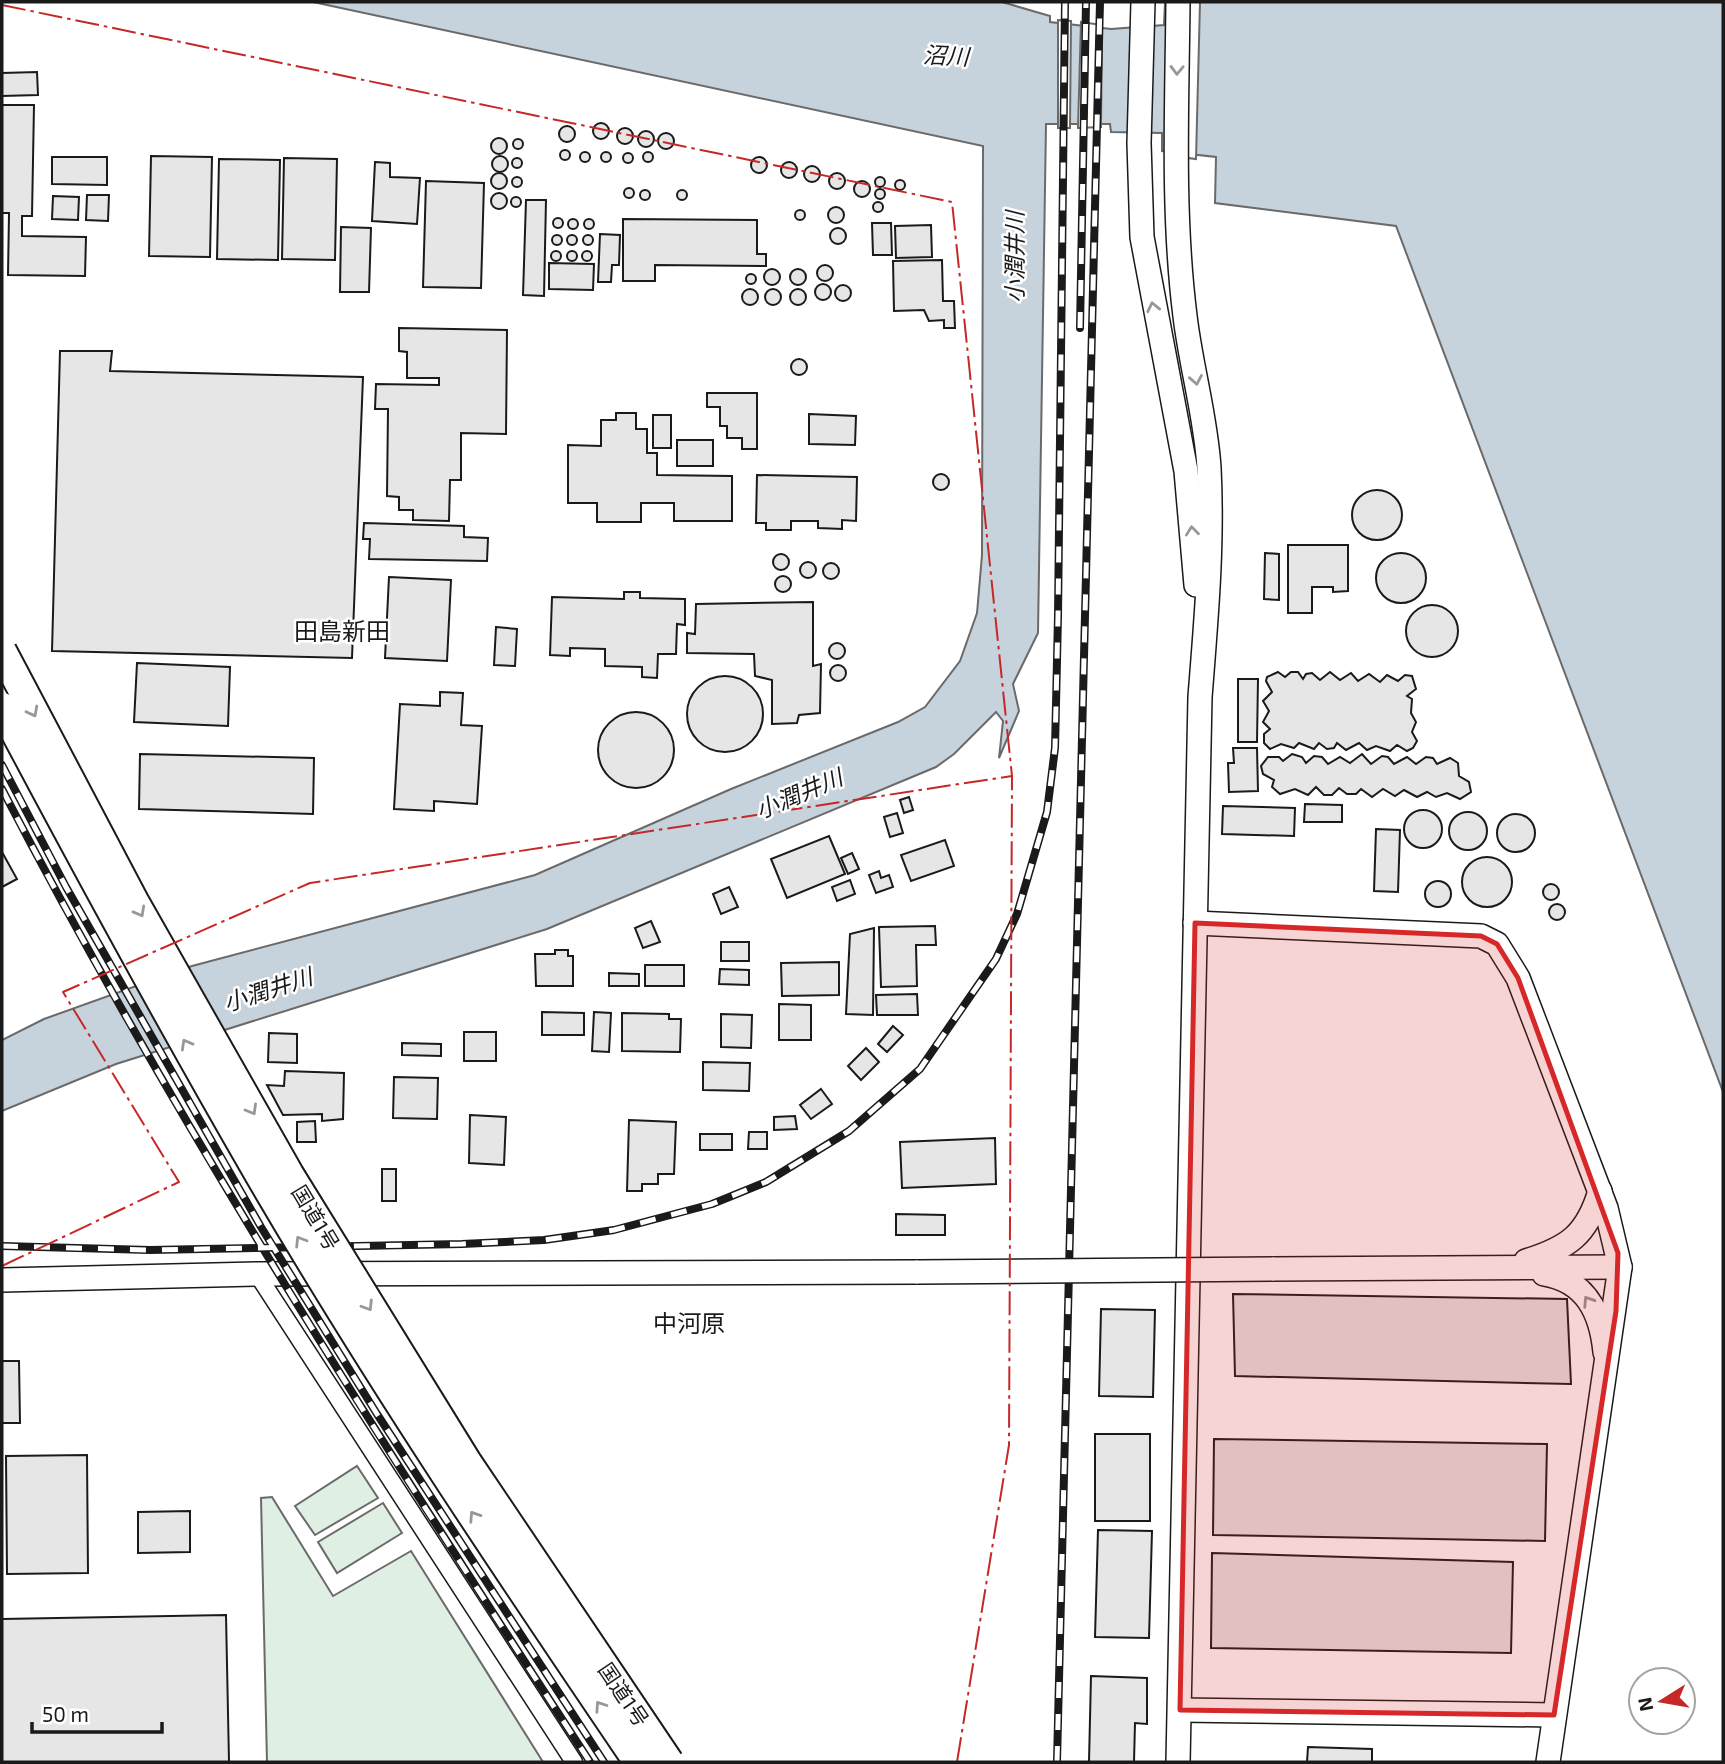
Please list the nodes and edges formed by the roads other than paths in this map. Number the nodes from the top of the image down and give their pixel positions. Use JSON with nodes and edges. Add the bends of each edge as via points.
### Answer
{"nodes":[{"id":1,"x":1178,"y":2,"type":"edge"},
{"id":2,"x":1142,"y":9,"type":"edge"},
{"id":3,"x":2,"y":651,"type":"edge"},
{"id":4,"x":1200,"y":697,"type":"junction"},
{"id":5,"x":2,"y":707,"type":"edge"},
{"id":6,"x":1195,"y":923,"type":"junction"},
{"id":7,"x":1600,"y":1191,"type":"junction"},
{"id":8,"x":1620,"y":1267,"type":"junction"},
{"id":9,"x":1506,"y":1268,"type":"junction"},
{"id":10,"x":257,"y":1274,"type":"junction"},
{"id":11,"x":2,"y":1280,"type":"edge"},
{"id":12,"x":1606,"y":1366,"type":"junction"},
{"id":13,"x":1180,"y":1710,"type":"junction"},
{"id":14,"x":1554,"y":1715,"type":"junction"},
{"id":15,"x":574,"y":1762,"type":"edge"},
{"id":16,"x":638,"y":1762,"type":"edge"},
{"id":17,"x":669,"y":1762,"type":"edge"},
{"id":18,"x":1178,"y":1762,"type":"edge"},
{"id":19,"x":1548,"y":1762,"type":"edge"}],
"edges":[{"from":1,"to":4,"type":"street","one_way":true,"via":[[1176,166],[1185,317],[1209,465],[1211,541]]},
{"from":4,"to":2,"type":"street","one_way":true,"via":[[1194,540],[1175,407],[1144,249],[1139,143]]},
{"from":3,"to":17,"type":"highway","name":"国道1号","one_way":true,"bridge":true,"via":[[135,903],[296,1186],[467,1462]]},
{"from":4,"to":6,"type":"street"},
{"from":16,"to":5,"type":"highway","name":"国道1号","one_way":true,"bridge":true,"via":[[441,1465],[260,1175]]},
{"from":6,"to":7,"type":"street","via":[[1480,936],[1497,944],[1518,978]]},
{"from":6,"to":13,"type":"street"},
{"from":7,"to":8,"type":"street"},
{"from":7,"to":9,"type":"street","via":[[1590,1220],[1567,1245]]},
{"from":8,"to":9,"type":"street"},
{"from":8,"to":12,"type":"street"},
{"from":9,"to":10,"type":"street","bridge":true},
{"from":12,"to":9,"type":"street","one_way":true,"via":[[1604,1342],[1587,1296],[1557,1276]]},
{"from":10,"to":11,"type":"street"},
{"from":10,"to":15,"type":"street"},
{"from":12,"to":14,"type":"street"},
{"from":13,"to":14,"type":"street"},
{"from":13,"to":18,"type":"street"},
{"from":14,"to":19,"type":"street"}]}
